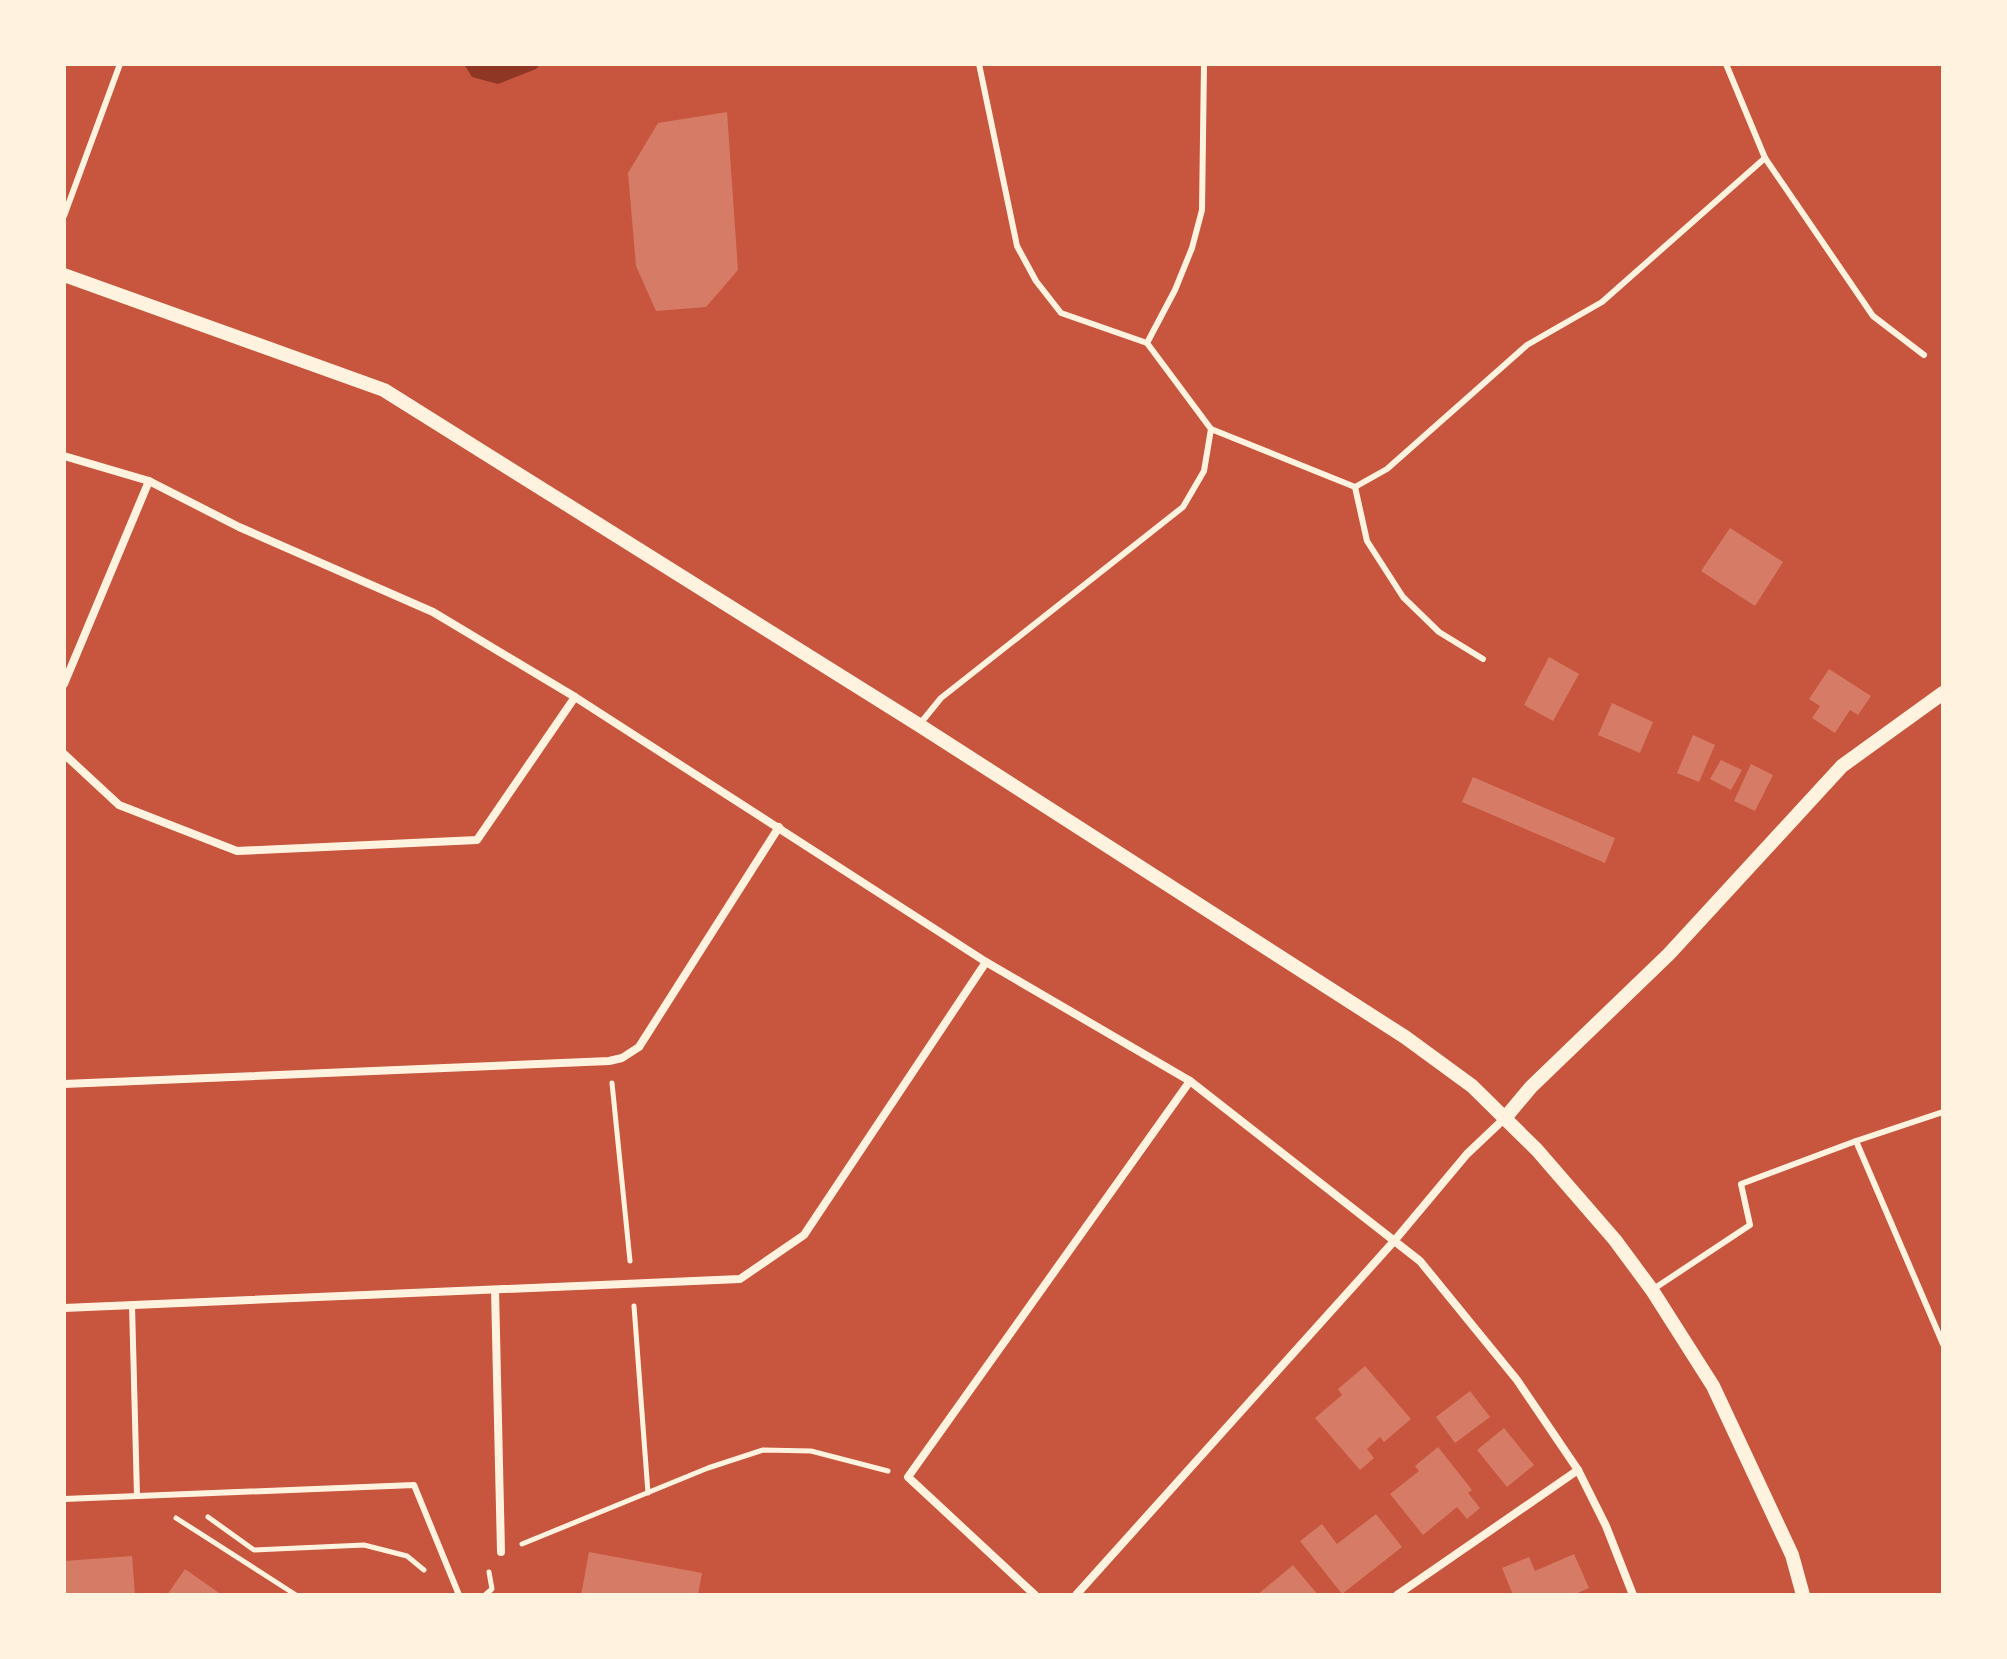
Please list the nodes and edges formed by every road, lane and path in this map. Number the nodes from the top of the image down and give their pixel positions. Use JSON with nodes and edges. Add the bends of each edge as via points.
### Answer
{"nodes":[{"id":1,"x":120,"y":64,"type":"edge"},
{"id":2,"x":979,"y":64,"type":"edge"},
{"id":3,"x":1204,"y":64,"type":"edge"},
{"id":4,"x":1726,"y":64,"type":"edge"},
{"id":5,"x":1765,"y":158,"type":"junction"},
{"id":6,"x":64,"y":216,"type":"edge"},
{"id":7,"x":64,"y":275,"type":"edge"},
{"id":8,"x":1147,"y":343,"type":"junction"},
{"id":9,"x":1924,"y":355,"type":"dead end"},
{"id":10,"x":1211,"y":429,"type":"junction"},
{"id":11,"x":64,"y":456,"type":"edge"},
{"id":12,"x":149,"y":481,"type":"junction"},
{"id":13,"x":1355,"y":487,"type":"junction"},
{"id":14,"x":1483,"y":659,"type":"dead end"},
{"id":15,"x":64,"y":684,"type":"edge"},
{"id":16,"x":1943,"y":693,"type":"edge"},
{"id":17,"x":575,"y":697,"type":"junction"},
{"id":18,"x":919,"y":725,"type":"junction"},
{"id":19,"x":64,"y":754,"type":"edge"},
{"id":20,"x":779,"y":827,"type":"junction"},
{"id":21,"x":986,"y":962,"type":"junction"},
{"id":22,"x":1190,"y":1081,"type":"junction"},
{"id":23,"x":64,"y":1084,"type":"edge"},
{"id":24,"x":1943,"y":1112,"type":"edge"},
{"id":25,"x":1505,"y":1118,"type":"junction"},
{"id":26,"x":1856,"y":1141,"type":"junction"},
{"id":27,"x":1395,"y":1240,"type":"junction"},
{"id":28,"x":495,"y":1290,"type":"junction"},
{"id":29,"x":1652,"y":1290,"type":"junction"},
{"id":30,"x":132,"y":1305,"type":"junction"},
{"id":31,"x":64,"y":1308,"type":"edge"},
{"id":32,"x":1943,"y":1344,"type":"edge"},
{"id":33,"x":1578,"y":1470,"type":"junction"},
{"id":34,"x":908,"y":1477,"type":"junction"},
{"id":35,"x":137,"y":1496,"type":"junction"},
{"id":36,"x":64,"y":1499,"type":"edge"},
{"id":37,"x":179,"y":1518,"type":"junction"},
{"id":38,"x":165,"y":1519,"type":"dead end"},
{"id":39,"x":501,"y":1552,"type":"junction"},
{"id":40,"x":431,"y":1583,"type":"dead end"},
{"id":41,"x":486,"y":1594,"type":"edge"},
{"id":42,"x":296,"y":1595,"type":"edge"},
{"id":43,"x":459,"y":1595,"type":"edge"},
{"id":44,"x":1035,"y":1595,"type":"edge"},
{"id":45,"x":1076,"y":1595,"type":"edge"},
{"id":46,"x":1397,"y":1595,"type":"edge"},
{"id":47,"x":1633,"y":1595,"type":"edge"},
{"id":48,"x":1803,"y":1595,"type":"edge"}],
"edges":[{"from":1,"to":6,"type":"lane"},
{"from":2,"to":8,"type":"lane","via":[[1017,246],[1036,281],[1061,313]]},
{"from":3,"to":8,"type":"lane","via":[[1202,210],[1175,290]]},
{"from":4,"to":5,"type":"lane"},
{"from":5,"to":9,"type":"lane","via":[[1873,316]]},
{"from":5,"to":13,"type":"lane","via":[[1602,302],[1527,345],[1387,469]]},
{"from":7,"to":18,"type":"street","via":[[384,390]]},
{"from":8,"to":10,"type":"lane"},
{"from":10,"to":13,"type":"lane"},
{"from":10,"to":18,"type":"lane","via":[[1204,471],[1183,507],[941,698]]},
{"from":11,"to":12,"type":"street"},
{"from":12,"to":15,"type":"street"},
{"from":12,"to":17,"type":"street","via":[[239,527],[433,612]]},
{"from":13,"to":14,"type":"lane","via":[[1367,541],[1403,597],[1439,632]]},
{"from":16,"to":25,"type":"street","via":[[1842,766],[1669,954]]},
{"from":17,"to":19,"type":"street","via":[[477,840],[237,851],[119,805]]},
{"from":17,"to":20,"type":"street"},
{"from":18,"to":25,"type":"street","via":[[1405,1037],[1472,1086]]},
{"from":20,"to":21,"type":"street"},
{"from":20,"to":23,"type":"street","via":[[639,1047],[622,1058]]},
{"from":21,"to":22,"type":"street"},
{"from":21,"to":28,"type":"street","via":[[804,1235],[740,1279]]},
{"from":22,"to":27,"type":"street"},
{"from":22,"to":34,"type":"street"},
{"from":24,"to":26,"type":"lane"},
{"from":25,"to":27,"type":"street","via":[[1467,1154]]},
{"from":25,"to":29,"type":"street","via":[[1615,1240]]},
{"from":26,"to":29,"type":"lane","via":[[1741,1184],[1750,1225]]},
{"from":26,"to":32,"type":"lane"},
{"from":27,"to":33,"type":"street","via":[[1420,1261],[1517,1380]]},
{"from":27,"to":45,"type":"street"},
{"from":28,"to":30,"type":"street"},
{"from":28,"to":39,"type":"street"},
{"from":29,"to":48,"type":"street","via":[[1713,1386],[1792,1555]]},
{"from":30,"to":31,"type":"street"},
{"from":30,"to":35,"type":"lane"},
{"from":33,"to":46,"type":"street"},
{"from":33,"to":47,"type":"street"},
{"from":34,"to":39,"type":"path","via":[[811,1451],[763,1450]]},
{"from":34,"to":44,"type":"street"},
{"from":35,"to":36,"type":"lane"},
{"from":35,"to":43,"type":"lane","via":[[414,1485]]},
{"from":37,"to":38,"type":"path"},
{"from":37,"to":40,"type":"path","via":[[208,1517],[254,1550],[364,1545],[407,1556]]},
{"from":37,"to":42,"type":"path"},
{"from":39,"to":41,"type":"path","via":[[489,1572],[492,1589]]}]}
